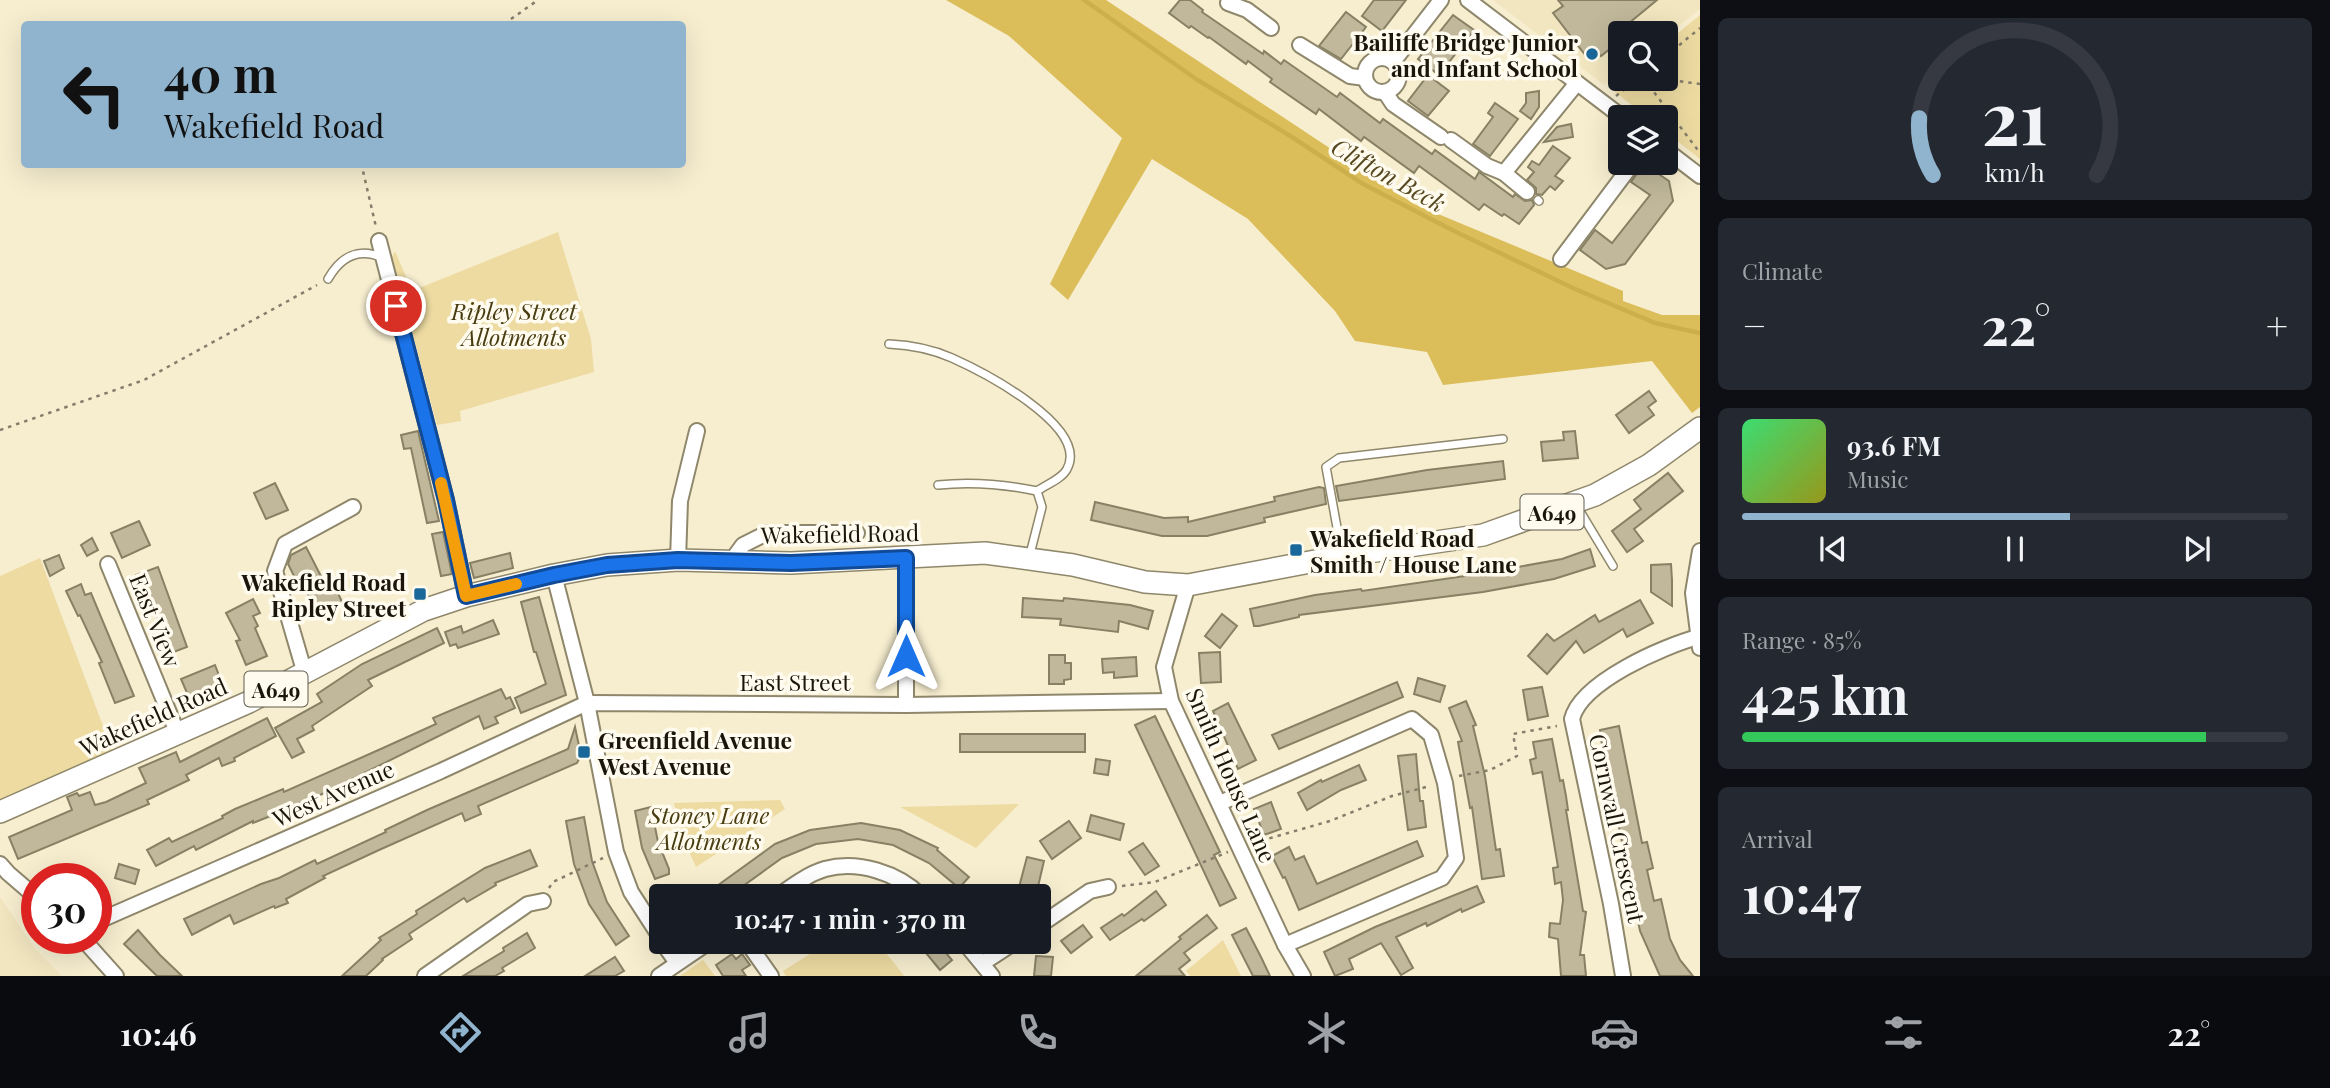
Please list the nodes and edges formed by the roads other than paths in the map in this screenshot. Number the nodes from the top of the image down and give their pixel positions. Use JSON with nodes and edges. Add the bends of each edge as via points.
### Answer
{"nodes":[{"id":1,"x":1441,"y":0,"type":"edge"},
{"id":2,"x":1468,"y":0,"type":"edge"},
{"id":3,"x":1228,"y":3,"type":"dead end"},
{"id":4,"x":1251,"y":5,"type":"edge"},
{"id":5,"x":1271,"y":28,"type":"dead end"},
{"id":6,"x":1300,"y":45,"type":"dead end"},
{"id":7,"x":1393,"y":62,"type":"junction"},
{"id":8,"x":1365,"y":78,"type":"junction"},
{"id":9,"x":1577,"y":83,"type":"junction"},
{"id":10,"x":1385,"y":92,"type":"junction"},
{"id":11,"x":1608,"y":106,"type":"edge"},
{"id":12,"x":1678,"y":159,"type":"edge"},
{"id":13,"x":1504,"y":173,"type":"junction"},
{"id":14,"x":1624,"y":175,"type":"edge"},
{"id":15,"x":1700,"y":176,"type":"edge"},
{"id":16,"x":1535,"y":197,"type":"dead end"},
{"id":17,"x":379,"y":241,"type":"road end"},
{"id":18,"x":384,"y":258,"type":"junction"},
{"id":19,"x":1561,"y":259,"type":"dead end"},
{"id":20,"x":328,"y":279,"type":"road end"},
{"id":21,"x":889,"y":344,"type":"dead end"},
{"id":22,"x":697,"y":431,"type":"dead end"},
{"id":23,"x":1697,"y":438,"type":"edge"},
{"id":24,"x":1503,"y":439,"type":"dead end"},
{"id":25,"x":938,"y":485,"type":"dead end"},
{"id":26,"x":1037,"y":491,"type":"junction"},
{"id":27,"x":1575,"y":503,"type":"junction"},
{"id":28,"x":353,"y":507,"type":"dead end"},
{"id":29,"x":857,"y":533,"type":"dead end"},
{"id":30,"x":1700,"y":551,"type":"edge"},
{"id":31,"x":1342,"y":556,"type":"junction"},
{"id":32,"x":906,"y":558,"type":"junction"},
{"id":33,"x":1029,"y":559,"type":"junction"},
{"id":34,"x":678,"y":560,"type":"junction"},
{"id":35,"x":732,"y":560,"type":"junction"},
{"id":36,"x":108,"y":564,"type":"dead end"},
{"id":37,"x":1613,"y":566,"type":"dead end"},
{"id":38,"x":554,"y":575,"type":"junction"},
{"id":39,"x":1188,"y":585,"type":"junction"},
{"id":40,"x":466,"y":596,"type":"junction"},
{"id":41,"x":1699,"y":643,"type":"edge"},
{"id":42,"x":305,"y":674,"type":"junction"},
{"id":43,"x":1171,"y":701,"type":"junction"},
{"id":44,"x":587,"y":703,"type":"junction"},
{"id":45,"x":906,"y":705,"type":"junction"},
{"id":46,"x":177,"y":732,"type":"junction"},
{"id":47,"x":1220,"y":803,"type":"junction"},
{"id":48,"x":0,"y":812,"type":"edge"},
{"id":49,"x":0,"y":864,"type":"edge"},
{"id":50,"x":21,"y":884,"type":"edge"},
{"id":51,"x":796,"y":884,"type":"edge"},
{"id":52,"x":909,"y":884,"type":"edge"},
{"id":53,"x":1108,"y":887,"type":"road end"},
{"id":54,"x":543,"y":901,"type":"road end"},
{"id":55,"x":112,"y":915,"type":"edge"},
{"id":56,"x":1051,"y":918,"type":"edge"},
{"id":57,"x":649,"y":920,"type":"edge"},
{"id":58,"x":1285,"y":945,"type":"junction"},
{"id":59,"x":96,"y":954,"type":"edge"},
{"id":60,"x":671,"y":954,"type":"edge"},
{"id":61,"x":691,"y":954,"type":"edge"},
{"id":62,"x":755,"y":954,"type":"edge"},
{"id":63,"x":975,"y":954,"type":"edge"},
{"id":64,"x":997,"y":954,"type":"edge"},
{"id":65,"x":677,"y":963,"type":"junction"},
{"id":66,"x":983,"y":963,"type":"junction"},
{"id":67,"x":116,"y":976,"type":"edge"},
{"id":68,"x":425,"y":976,"type":"edge"},
{"id":69,"x":659,"y":976,"type":"edge"},
{"id":70,"x":771,"y":976,"type":"edge"},
{"id":71,"x":992,"y":976,"type":"edge"},
{"id":72,"x":1303,"y":976,"type":"edge"},
{"id":73,"x":1623,"y":976,"type":"edge"}],
"edges":[{"from":1,"to":7,"type":"street"},
{"from":2,"to":9,"type":"street"},
{"from":3,"to":4,"type":"street"},
{"from":4,"to":5,"type":"street"},
{"from":6,"to":8,"type":"street","via":[[1350,76]]},
{"from":7,"to":8,"type":"street","via":[[1373,60]]},
{"from":7,"to":10,"type":"street","via":[[1399,71],[1398,82]]},
{"from":8,"to":10,"type":"street","via":[[1370,87]]},
{"from":9,"to":11,"type":"street"},
{"from":9,"to":13,"type":"street"},
{"from":10,"to":13,"type":"street","via":[[1393,104]]},
{"from":12,"to":15,"type":"street"},
{"from":13,"to":16,"type":"street"},
{"from":14,"to":19,"type":"street"},
{"from":17,"to":18,"type":"street"},
{"from":18,"to":20,"type":"lane","via":[[369,252],[350,256],[336,265]]},
{"from":18,"to":40,"type":"street"},
{"from":21,"to":26,"type":"lane","via":[[952,358],[1017,393],[1051,420],[1069,450],[1069,463],[1061,476]]},
{"from":22,"to":34,"type":"street","via":[[680,501]]},
{"from":23,"to":27,"type":"main road","name":"Wakefield Road","number":"A649"},
{"from":24,"to":31,"type":"lane","via":[[1339,458],[1326,467]]},
{"from":25,"to":26,"type":"lane","via":[[965,481]]},
{"from":26,"to":33,"type":"lane","via":[[1041,507]]},
{"from":27,"to":31,"type":"main road","name":"Wakefield Road","number":"A649","via":[[1483,535]]},
{"from":27,"to":37,"type":"lane"},
{"from":28,"to":42,"type":"street","via":[[285,544],[275,571]]},
{"from":29,"to":35,"type":"street","via":[[767,533],[743,545]]},
{"from":30,"to":41,"type":"street","via":[[1693,593]]},
{"from":31,"to":39,"type":"main road","name":"Wakefield Road","number":"A649"},
{"from":32,"to":33,"type":"main road","name":"Wakefield Road","number":"A649","via":[[985,554]]},
{"from":32,"to":35,"type":"main road","name":"Wakefield Road","number":"A649","via":[[791,563]]},
{"from":32,"to":45,"type":"street"},
{"from":33,"to":39,"type":"main road","name":"Wakefield Road","number":"A649","via":[[1145,582]]},
{"from":34,"to":35,"type":"main road","name":"Wakefield Road","number":"A649"},
{"from":34,"to":38,"type":"main road","name":"Wakefield Road","number":"A649","via":[[607,565]]},
{"from":36,"to":46,"type":"street","name":"East View"},
{"from":38,"to":40,"type":"main road","name":"Wakefield Road","number":"A649"},
{"from":38,"to":44,"type":"street"},
{"from":39,"to":43,"type":"street","name":"Smith House Lane","via":[[1164,667]]},
{"from":40,"to":42,"type":"main road","name":"Wakefield Road","number":"A649","via":[[424,610]]},
{"from":41,"to":73,"type":"street","name":"Cornwall Crescent","via":[[1649,655],[1588,693],[1575,708],[1573,723]]},
{"from":42,"to":46,"type":"main road","name":"Wakefield Road","number":"A649"},
{"from":43,"to":45,"type":"street","name":"East Street"},
{"from":43,"to":47,"type":"street","name":"Smith House Lane"},
{"from":44,"to":45,"type":"street","name":"East Street"},
{"from":44,"to":55,"type":"street","name":"West Avenue"},
{"from":44,"to":57,"type":"street","via":[[616,852],[631,892]]},
{"from":46,"to":48,"type":"main road","name":"Wakefield Road","number":"A649"},
{"from":47,"to":58,"type":"street","name":"Smith House Lane"},
{"from":47,"to":58,"type":"street","via":[[1412,719],[1431,735],[1445,782],[1456,858],[1442,878]]},
{"from":49,"to":50,"type":"street"},
{"from":51,"to":52,"type":"street","via":[[825,869],[860,866]]},
{"from":53,"to":56,"type":"street","via":[[1090,891]]},
{"from":54,"to":68,"type":"street","via":[[528,904]]},
{"from":58,"to":72,"type":"street","name":"Smith House Lane"},
{"from":59,"to":67,"type":"street"},
{"from":60,"to":65,"type":"street"},
{"from":61,"to":65,"type":"street"},
{"from":62,"to":70,"type":"street"},
{"from":63,"to":66,"type":"street"},
{"from":64,"to":66,"type":"street"},
{"from":65,"to":69,"type":"street"},
{"from":66,"to":71,"type":"street"}]}
